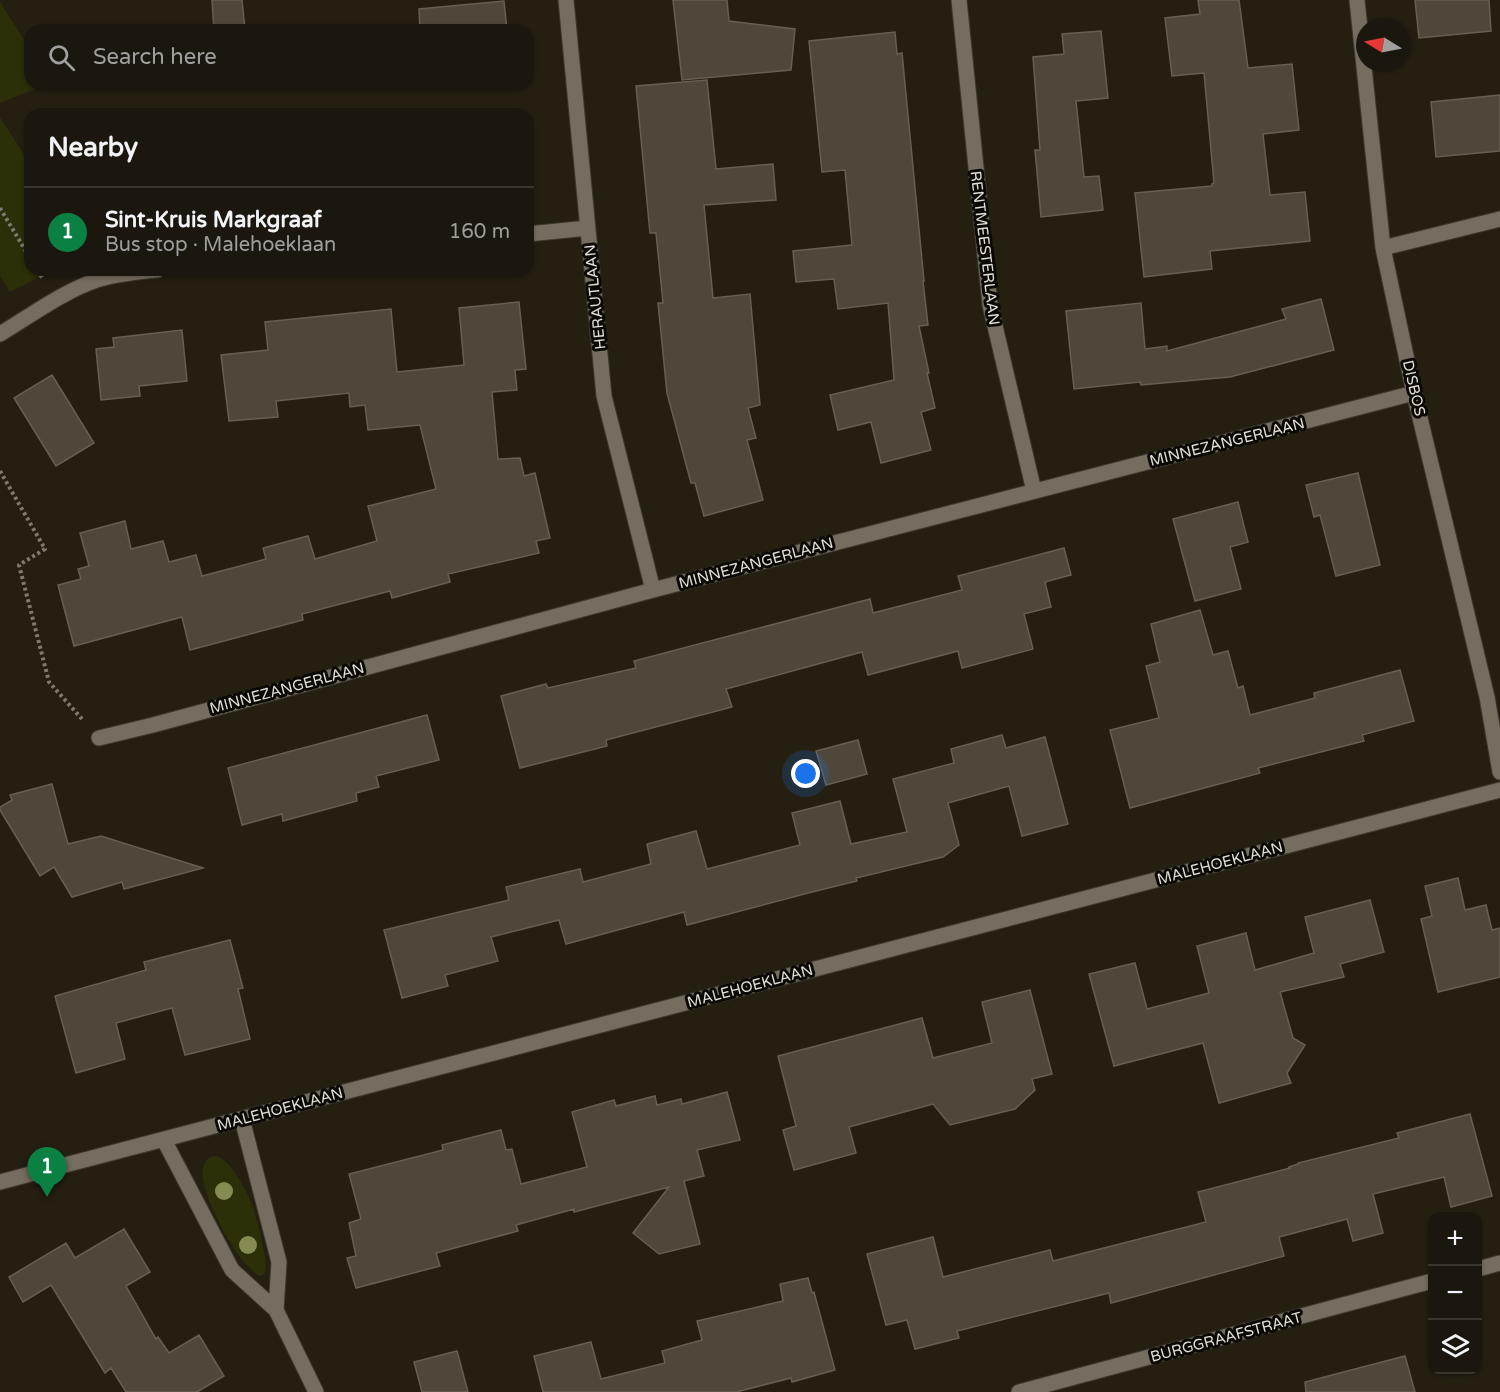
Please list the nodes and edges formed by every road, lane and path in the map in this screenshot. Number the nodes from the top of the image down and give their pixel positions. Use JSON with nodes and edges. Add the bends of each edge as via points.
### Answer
{"nodes":[{"id":1,"x":566,"y":0,"type":"edge"},
{"id":2,"x":959,"y":0,"type":"edge"},
{"id":3,"x":1358,"y":0,"type":"edge"},
{"id":4,"x":0,"y":208,"type":"edge"},
{"id":5,"x":1500,"y":219,"type":"edge"},
{"id":6,"x":588,"y":228,"type":"junction"},
{"id":7,"x":534,"y":233,"type":"edge"},
{"id":8,"x":24,"y":248,"type":"edge"},
{"id":9,"x":1383,"y":248,"type":"junction"},
{"id":10,"x":114,"y":276,"type":"edge"},
{"id":11,"x":0,"y":334,"type":"edge"},
{"id":12,"x":1414,"y":393,"type":"junction"},
{"id":13,"x":0,"y":471,"type":"edge"},
{"id":14,"x":1034,"y":491,"type":"junction"},
{"id":15,"x":653,"y":590,"type":"junction"},
{"id":16,"x":1494,"y":696,"type":"edge"},
{"id":17,"x":99,"y":738,"type":"joint"},
{"id":18,"x":1500,"y":772,"type":"edge"},
{"id":19,"x":1500,"y":790,"type":"edge"},
{"id":20,"x":242,"y":1119,"type":"junction"},
{"id":21,"x":164,"y":1140,"type":"junction"},
{"id":22,"x":0,"y":1182,"type":"edge"},
{"id":23,"x":1500,"y":1263,"type":"edge"},
{"id":24,"x":1482,"y":1268,"type":"edge"},
{"id":25,"x":1428,"y":1282,"type":"edge"},
{"id":26,"x":276,"y":1310,"type":"junction"},
{"id":27,"x":316,"y":1392,"type":"edge"},
{"id":28,"x":1019,"y":1392,"type":"edge"}],
"edges":[{"from":1,"to":6,"type":"street","name":"HERAUTLAAN"},
{"from":2,"to":14,"type":"street","name":"RENTMEESTERLAAN","via":[[990,305]]},
{"from":3,"to":9,"type":"street","name":"DISBOS"},
{"from":4,"to":8,"type":"path"},
{"from":5,"to":9,"type":"street"},
{"from":6,"to":7,"type":"street"},
{"from":6,"to":15,"type":"street","name":"HERAUTLAAN","via":[[604,396]]},
{"from":9,"to":12,"type":"street","name":"DISBOS"},
{"from":10,"to":11,"type":"street","via":[[55,300]]},
{"from":12,"to":14,"type":"street","name":"MINNEZANGERLAAN"},
{"from":12,"to":16,"type":"street","name":"DISBOS"},
{"from":13,"to":17,"type":"path","via":[[45,549],[19,566],[49,682]]},
{"from":14,"to":15,"type":"street","name":"MINNEZANGERLAAN"},
{"from":15,"to":17,"type":"street","name":"MINNEZANGERLAAN"},
{"from":16,"to":18,"type":"street","name":"DISBOS"},
{"from":19,"to":20,"type":"street","name":"MALEHOEKLAAN"},
{"from":20,"to":21,"type":"street","name":"MALEHOEKLAAN"},
{"from":20,"to":26,"type":"street","via":[[279,1262]]},
{"from":21,"to":22,"type":"street","name":"MALEHOEKLAAN"},
{"from":21,"to":26,"type":"street","via":[[232,1270]]},
{"from":23,"to":24,"type":"street"},
{"from":25,"to":28,"type":"street","name":"BURGGRAAFSTRAAT"},
{"from":26,"to":27,"type":"street"}]}
